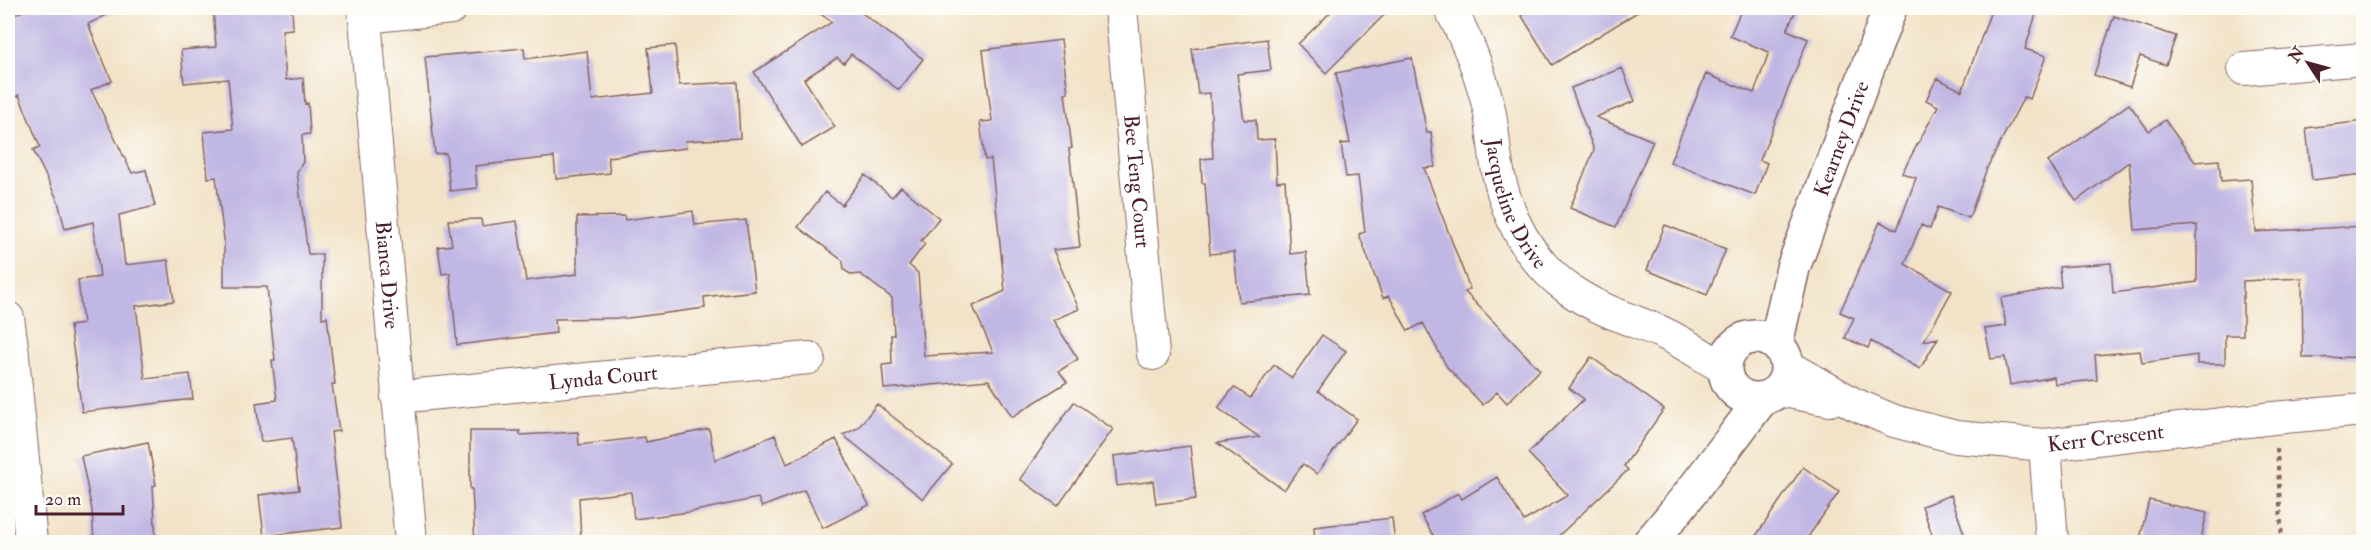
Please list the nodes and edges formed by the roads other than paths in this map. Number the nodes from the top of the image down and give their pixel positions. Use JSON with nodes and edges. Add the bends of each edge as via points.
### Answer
{"nodes":[{"id":1,"x":451,"y":8,"type":"edge"},
{"id":2,"x":1121,"y":8,"type":"edge"},
{"id":3,"x":1450,"y":8,"type":"edge"},
{"id":4,"x":1890,"y":8,"type":"edge"},
{"id":5,"x":365,"y":12,"type":"edge"},
{"id":6,"x":2364,"y":59,"type":"edge"},
{"id":7,"x":2244,"y":69,"type":"dead end"},
{"id":8,"x":8,"y":318,"type":"edge"},
{"id":9,"x":1153,"y":354,"type":"dead end"},
{"id":10,"x":809,"y":357,"type":"dead end"},
{"id":11,"x":1756,"y":367,"type":"junction"},
{"id":12,"x":397,"y":397,"type":"junction"},
{"id":13,"x":2364,"y":410,"type":"edge"},
{"id":14,"x":2045,"y":444,"type":"junction"},
{"id":15,"x":31,"y":543,"type":"edge"},
{"id":16,"x":411,"y":543,"type":"edge"},
{"id":17,"x":1650,"y":543,"type":"edge"},
{"id":18,"x":2052,"y":543,"type":"edge"}],
"edges":[{"from":1,"to":5,"type":"street"},
{"from":2,"to":9,"type":"street","name":"Bee Teng Court"},
{"from":3,"to":11,"type":"street","name":"Jacqueline Drive","via":[[1471,47],[1489,110],[1500,181],[1510,213],[1544,269],[1600,308]]},
{"from":4,"to":11,"type":"street","name":"Kearney Drive"},
{"from":5,"to":12,"type":"street","name":"Bianca Drive"},
{"from":6,"to":7,"type":"street"},
{"from":8,"to":15,"type":"street"},
{"from":10,"to":12,"type":"street","name":"Lynda Court"},
{"from":11,"to":14,"type":"street","name":"Kerr Crescent","via":[[1894,421],[1956,437]]},
{"from":11,"to":17,"type":"street","name":"Kearney Drive","via":[[1712,464],[1683,506]]},
{"from":12,"to":16,"type":"street","name":"Bianca Drive"},
{"from":13,"to":14,"type":"street","name":"Kerr Crescent"},
{"from":14,"to":18,"type":"street"}]}
